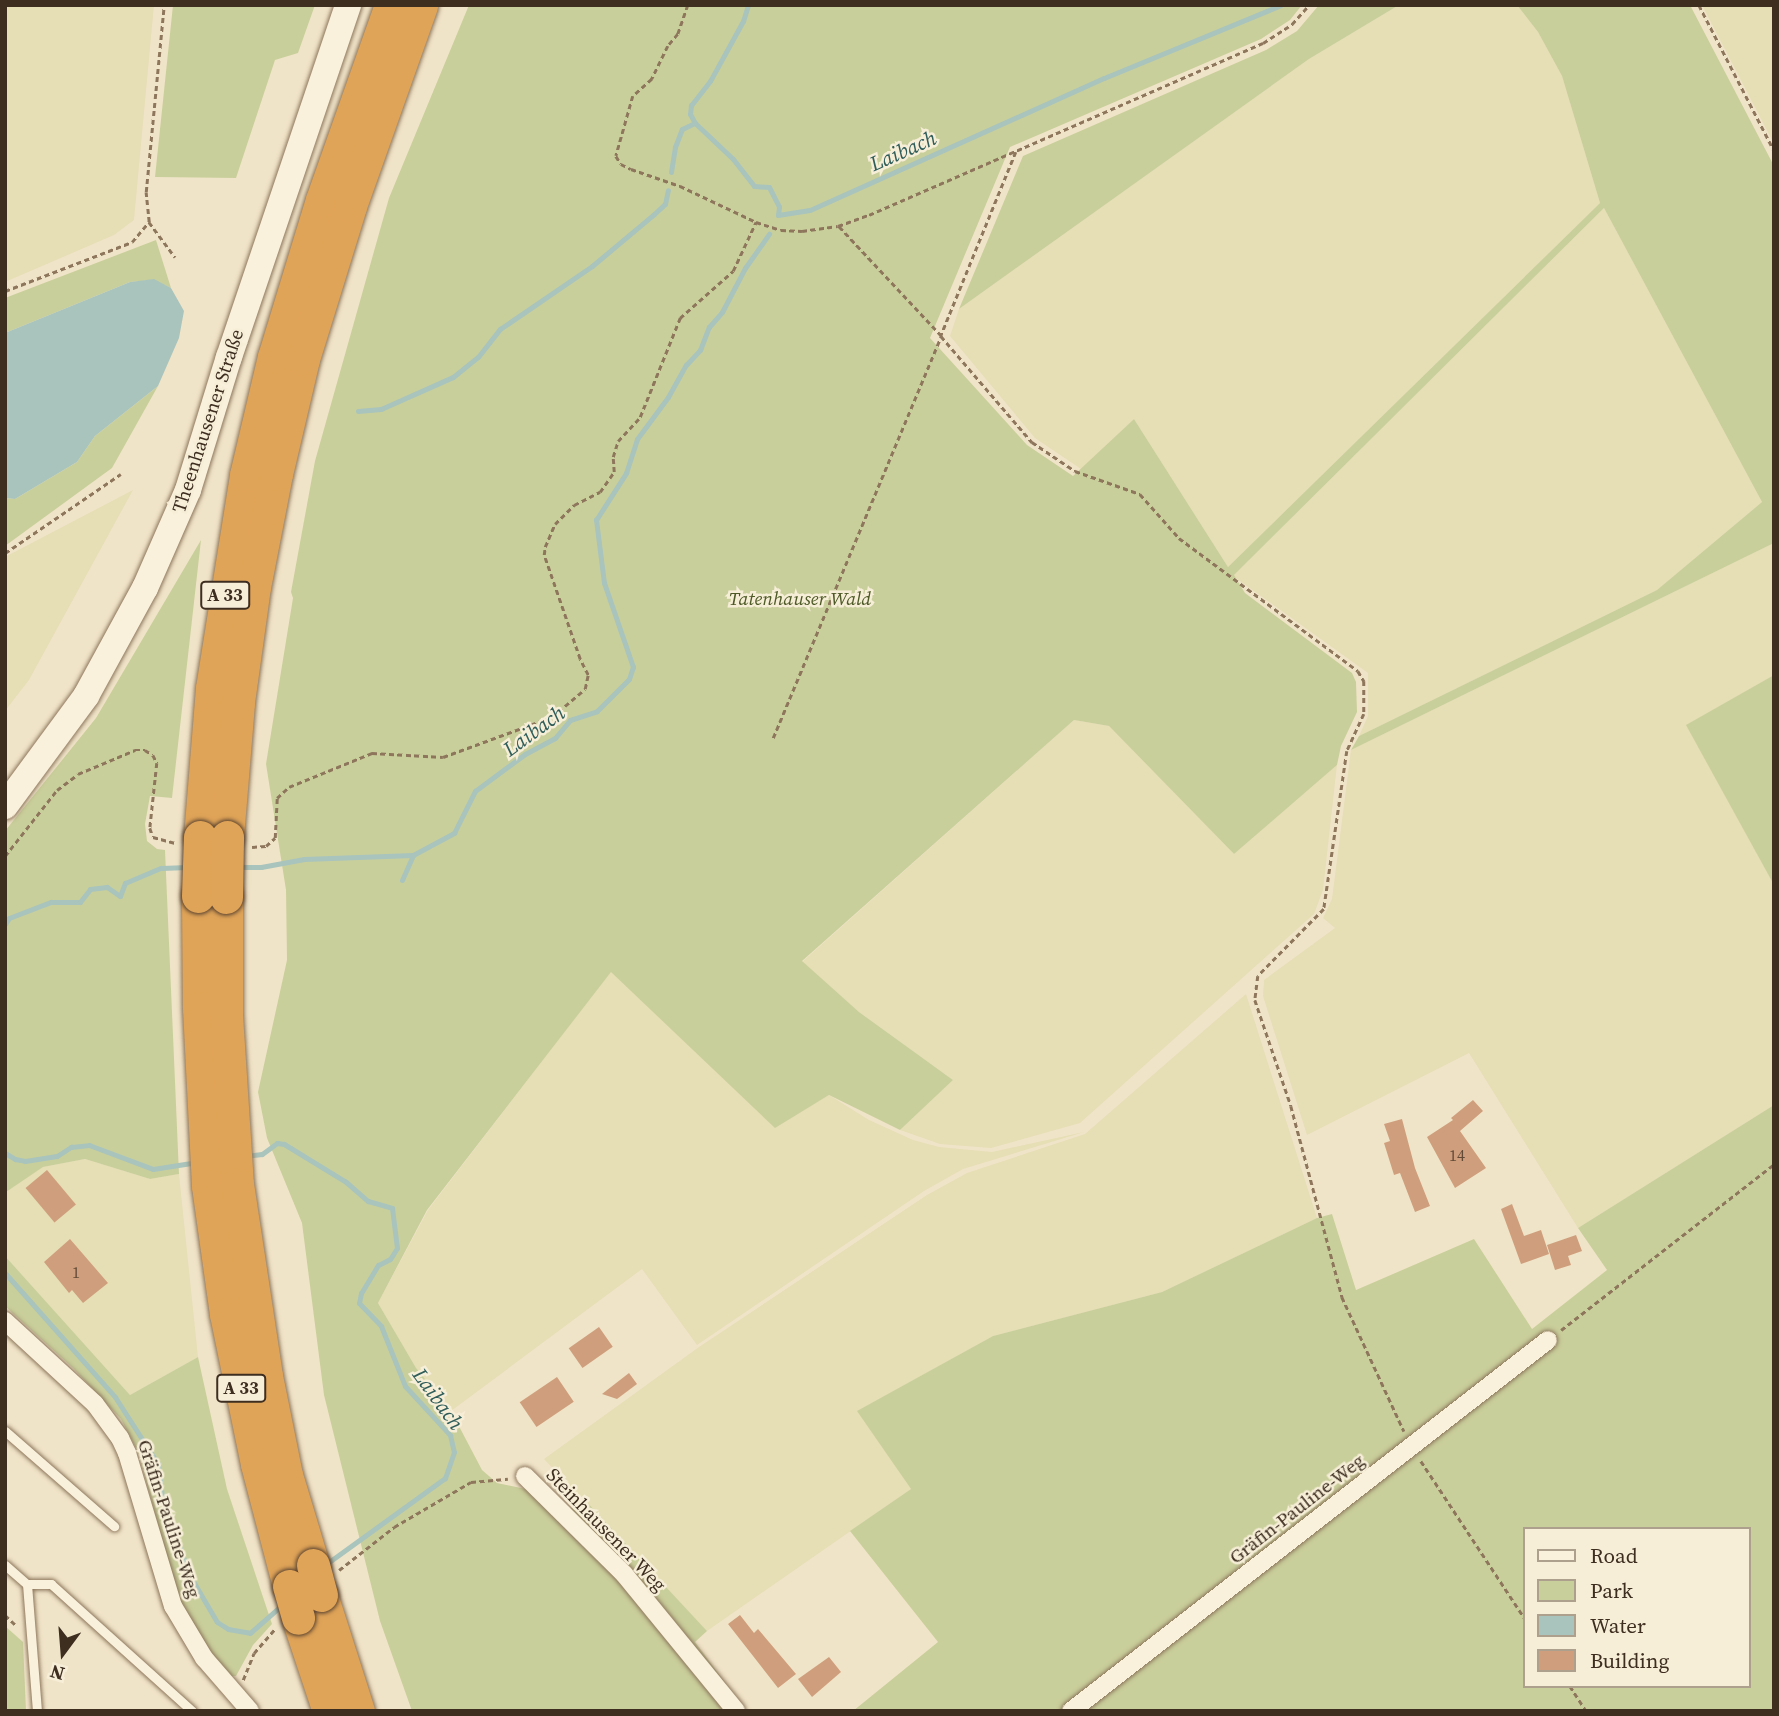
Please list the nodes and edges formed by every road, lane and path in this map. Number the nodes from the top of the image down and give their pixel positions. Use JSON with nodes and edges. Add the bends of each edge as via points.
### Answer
{"nodes":[{"id":1,"x":164,"y":5,"type":"edge"},
{"id":2,"x":348,"y":5,"type":"edge"},
{"id":3,"x":391,"y":5,"type":"edge"},
{"id":4,"x":421,"y":5,"type":"edge"},
{"id":5,"x":688,"y":5,"type":"edge"},
{"id":6,"x":1309,"y":5,"type":"edge"},
{"id":7,"x":1699,"y":5,"type":"edge"},
{"id":8,"x":1774,"y":150,"type":"edge"},
{"id":9,"x":1016,"y":152,"type":"junction"},
{"id":10,"x":149,"y":222,"type":"junction"},
{"id":11,"x":756,"y":222,"type":"junction"},
{"id":12,"x":838,"y":226,"type":"junction"},
{"id":13,"x":175,"y":257,"type":"dead end"},
{"id":14,"x":5,"y":291,"type":"edge"},
{"id":15,"x":941,"y":337,"type":"junction"},
{"id":16,"x":121,"y":474,"type":"dead end"},
{"id":17,"x":5,"y":553,"type":"edge"},
{"id":18,"x":773,"y":738,"type":"dead end"},
{"id":19,"x":289,"y":787,"type":"dead end"},
{"id":20,"x":57,"y":790,"type":"dead end"},
{"id":21,"x":5,"y":806,"type":"edge"},
{"id":22,"x":214,"y":837,"type":"junction"},
{"id":23,"x":5,"y":856,"type":"edge"},
{"id":24,"x":1774,"y":1164,"type":"edge"},
{"id":25,"x":5,"y":1321,"type":"edge"},
{"id":26,"x":1548,"y":1340,"type":"joint"},
{"id":27,"x":5,"y":1431,"type":"edge"},
{"id":28,"x":1411,"y":1447,"type":"junction"},
{"id":29,"x":525,"y":1476,"type":"joint"},
{"id":30,"x":114,"y":1527,"type":"dead end"},
{"id":31,"x":5,"y":1565,"type":"edge"},
{"id":32,"x":27,"y":1584,"type":"junction"},
{"id":33,"x":306,"y":1594,"type":"junction"},
{"id":34,"x":1524,"y":1617,"type":"edge"},
{"id":35,"x":1571,"y":1688,"type":"edge"},
{"id":36,"x":237,"y":1695,"type":"junction"},
{"id":37,"x":37,"y":1711,"type":"edge"},
{"id":38,"x":192,"y":1711,"type":"edge"},
{"id":39,"x":250,"y":1711,"type":"edge"},
{"id":40,"x":328,"y":1711,"type":"edge"},
{"id":41,"x":358,"y":1711,"type":"edge"},
{"id":42,"x":736,"y":1711,"type":"edge"},
{"id":43,"x":1071,"y":1711,"type":"edge"},
{"id":44,"x":1586,"y":1711,"type":"edge"}],
"edges":[{"from":1,"to":10,"type":"path","via":[[146,192]]},
{"from":2,"to":21,"type":"main road","name":"Theenhausener Straße","via":[[188,490],[145,588],[86,696]]},
{"from":3,"to":22,"type":"highway","number":"A 33","via":[[322,200],[274,357],[246,475],[212,688]]},
{"from":4,"to":22,"type":"highway","number":"A 33","via":[[303,359],[254,587]]},
{"from":5,"to":11,"type":"path","via":[[678,34],[652,79],[633,96],[616,156],[631,169]]},
{"from":6,"to":9,"type":"path","via":[[1292,24],[1263,43]]},
{"from":7,"to":8,"type":"path"},
{"from":9,"to":12,"type":"path"},
{"from":9,"to":15,"type":"path"},
{"from":10,"to":13,"type":"path"},
{"from":10,"to":14,"type":"path","via":[[132,242]]},
{"from":11,"to":12,"type":"path","via":[[781,230]]},
{"from":11,"to":19,"type":"path","via":[[733,271],[680,318],[640,417],[618,441],[614,472],[600,492],[574,505],[555,524],[545,547],[588,675],[585,689],[552,717],[443,757],[372,753]]},
{"from":12,"to":15,"type":"path"},
{"from":15,"to":18,"type":"path"},
{"from":15,"to":28,"type":"path","via":[[1032,442],[1075,471],[1140,494],[1179,538],[1358,671],[1364,681],[1364,713],[1347,751],[1324,909],[1258,976],[1255,1000],[1291,1106],[1342,1297]]},
{"from":16,"to":17,"type":"path"},
{"from":20,"to":23,"type":"path"},
{"from":22,"to":33,"type":"highway","number":"A 33","bridge":true,"via":[[212,897],[226,1314],[257,1464]]},
{"from":24,"to":26,"type":"path"},
{"from":25,"to":36,"type":"street","name":"Gräfin-Pauline-Weg","via":[[95,1404],[120,1438],[173,1606],[204,1658]]},
{"from":26,"to":28,"type":"street","name":"Gräfin-Pauline-Weg"},
{"from":27,"to":30,"type":"lane"},
{"from":28,"to":34,"type":"path"},
{"from":28,"to":43,"type":"street","name":"Gräfin-Pauline-Weg"},
{"from":29,"to":33,"type":"path","name":"Steinhausener Weg","via":[[471,1482],[394,1527]]},
{"from":29,"to":42,"type":"street","name":"Steinhausener Weg","via":[[624,1574]]},
{"from":31,"to":32,"type":"lane"},
{"from":32,"to":37,"type":"lane"},
{"from":32,"to":38,"type":"lane","via":[[51,1584]]},
{"from":33,"to":36,"type":"path","name":"Steinhausener Weg","via":[[254,1654]]},
{"from":33,"to":40,"type":"highway","number":"A 33"},
{"from":33,"to":41,"type":"highway","number":"A 33"},
{"from":35,"to":44,"type":"path"},
{"from":36,"to":39,"type":"street","name":"Gräfin-Pauline-Weg"}]}
